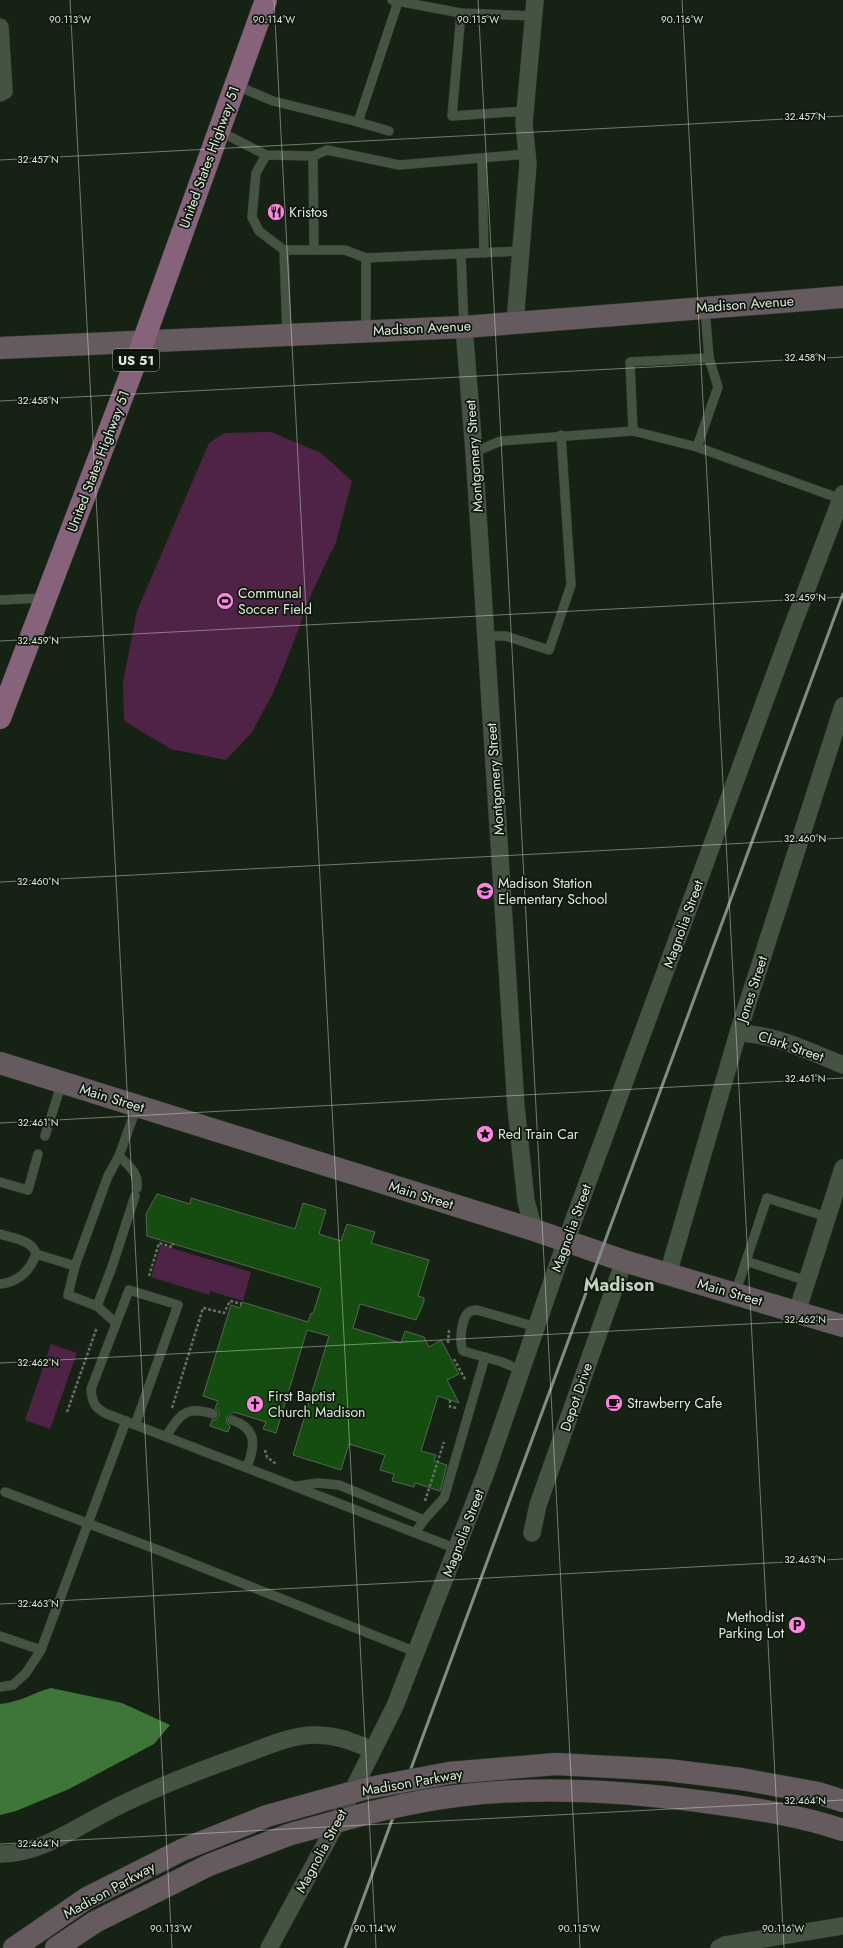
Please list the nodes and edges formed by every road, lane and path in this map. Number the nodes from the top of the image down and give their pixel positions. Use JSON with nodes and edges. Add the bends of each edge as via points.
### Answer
{"nodes":[{"id":1,"x":266,"y":0,"type":"edge"},
{"id":2,"x":395,"y":1,"type":"edge"},
{"id":3,"x":535,"y":8,"type":"edge"},
{"id":4,"x":461,"y":13,"type":"junction"},
{"id":5,"x":0,"y":27,"type":"edge"},
{"id":6,"x":235,"y":85,"type":"junction"},
{"id":7,"x":0,"y":93,"type":"edge"},
{"id":8,"x":525,"y":111,"type":"junction"},
{"id":9,"x":358,"y":122,"type":"junction"},
{"id":10,"x":389,"y":131,"type":"dead end"},
{"id":11,"x":218,"y":132,"type":"junction"},
{"id":12,"x":527,"y":154,"type":"junction"},
{"id":13,"x":266,"y":155,"type":"junction"},
{"id":14,"x":313,"y":156,"type":"junction"},
{"id":15,"x":482,"y":158,"type":"junction"},
{"id":16,"x":284,"y":250,"type":"junction"},
{"id":17,"x":314,"y":250,"type":"junction"},
{"id":18,"x":521,"y":251,"type":"junction"},
{"id":19,"x":484,"y":253,"type":"junction"},
{"id":20,"x":461,"y":254,"type":"junction"},
{"id":21,"x":366,"y":258,"type":"junction"},
{"id":22,"x":843,"y":297,"type":"edge"},
{"id":23,"x":705,"y":308,"type":"junction"},
{"id":24,"x":515,"y":322,"type":"junction"},
{"id":25,"x":464,"y":327,"type":"junction"},
{"id":26,"x":366,"y":331,"type":"junction"},
{"id":27,"x":287,"y":335,"type":"junction"},
{"id":28,"x":143,"y":342,"type":"junction"},
{"id":29,"x":0,"y":348,"type":"edge"},
{"id":30,"x":709,"y":358,"type":"junction"},
{"id":31,"x":633,"y":431,"type":"junction"},
{"id":32,"x":561,"y":435,"type":"junction"},
{"id":33,"x":697,"y":447,"type":"junction"},
{"id":34,"x":474,"y":452,"type":"junction"},
{"id":35,"x":842,"y":497,"type":"edge"},
{"id":36,"x":46,"y":598,"type":"junction"},
{"id":37,"x":0,"y":600,"type":"edge"},
{"id":38,"x":485,"y":636,"type":"junction"},
{"id":39,"x":843,"y":706,"type":"edge"},
{"id":40,"x":0,"y":718,"type":"edge"},
{"id":41,"x":738,"y":1033,"type":"junction"},
{"id":42,"x":0,"y":1063,"type":"edge"},
{"id":43,"x":843,"y":1065,"type":"edge"},
{"id":44,"x":62,"y":1082,"type":"junction"},
{"id":45,"x":137,"y":1106,"type":"junction"},
{"id":46,"x":45,"y":1136,"type":"dead end"},
{"id":47,"x":38,"y":1154,"type":"dead end"},
{"id":48,"x":119,"y":1156,"type":"junction"},
{"id":49,"x":843,"y":1168,"type":"edge"},
{"id":50,"x":0,"y":1182,"type":"edge"},
{"id":51,"x":827,"y":1217,"type":"junction"},
{"id":52,"x":534,"y":1230,"type":"junction"},
{"id":53,"x":0,"y":1234,"type":"edge"},
{"id":54,"x":566,"y":1241,"type":"junction"},
{"id":55,"x":173,"y":1243,"type":"dead end"},
{"id":56,"x":36,"y":1254,"type":"junction"},
{"id":57,"x":624,"y":1261,"type":"junction"},
{"id":58,"x":746,"y":1261,"type":"junction"},
{"id":59,"x":75,"y":1266,"type":"junction"},
{"id":60,"x":668,"y":1274,"type":"junction"},
{"id":61,"x":149,"y":1276,"type":"dead end"},
{"id":62,"x":808,"y":1281,"type":"junction"},
{"id":63,"x":0,"y":1284,"type":"edge"},
{"id":64,"x":735,"y":1294,"type":"junction"},
{"id":65,"x":242,"y":1304,"type":"dead end"},
{"id":66,"x":97,"y":1306,"type":"junction"},
{"id":67,"x":797,"y":1312,"type":"junction"},
{"id":68,"x":116,"y":1323,"type":"junction"},
{"id":69,"x":843,"y":1326,"type":"edge"},
{"id":70,"x":97,"y":1327,"type":"dead end"},
{"id":71,"x":536,"y":1327,"type":"junction"},
{"id":72,"x":485,"y":1357,"type":"junction"},
{"id":73,"x":521,"y":1370,"type":"junction"},
{"id":74,"x":171,"y":1411,"type":"dead end"},
{"id":75,"x":67,"y":1412,"type":"dead end"},
{"id":76,"x":213,"y":1414,"type":"dead end"},
{"id":77,"x":232,"y":1420,"type":"dead end"},
{"id":78,"x":126,"y":1421,"type":"junction"},
{"id":79,"x":135,"y":1425,"type":"junction"},
{"id":80,"x":166,"y":1437,"type":"junction"},
{"id":81,"x":444,"y":1442,"type":"dead end"},
{"id":82,"x":247,"y":1468,"type":"junction"},
{"id":83,"x":295,"y":1486,"type":"junction"},
{"id":84,"x":5,"y":1492,"type":"dead end"},
{"id":85,"x":423,"y":1508,"type":"dead end"},
{"id":86,"x":424,"y":1520,"type":"junction"},
{"id":87,"x":87,"y":1525,"type":"junction"},
{"id":88,"x":415,"y":1533,"type":"junction"},
{"id":89,"x":532,"y":1533,"type":"dead end"},
{"id":90,"x":456,"y":1549,"type":"junction"},
{"id":91,"x":0,"y":1636,"type":"edge"},
{"id":92,"x":41,"y":1650,"type":"junction"},
{"id":93,"x":416,"y":1652,"type":"junction"},
{"id":94,"x":0,"y":1687,"type":"edge"},
{"id":95,"x":373,"y":1750,"type":"junction"},
{"id":96,"x":843,"y":1801,"type":"edge"},
{"id":97,"x":843,"y":1830,"type":"edge"},
{"id":98,"x":0,"y":1854,"type":"edge"},
{"id":99,"x":843,"y":1926,"type":"edge"},
{"id":100,"x":14,"y":1948,"type":"edge"},
{"id":101,"x":56,"y":1948,"type":"edge"},
{"id":102,"x":269,"y":1948,"type":"edge"},
{"id":103,"x":719,"y":1948,"type":"edge"}],
"edges":[{"from":1,"to":6,"type":"main road","name":"United States Highway 51","number":"US 51"},
{"from":2,"to":4,"type":"lane"},
{"from":2,"to":9,"type":"lane"},
{"from":3,"to":4,"type":"lane"},
{"from":3,"to":8,"type":"street"},
{"from":4,"to":8,"type":"lane","via":[[452,116]]},
{"from":5,"to":7,"type":"street","via":[[4,91]]},
{"from":6,"to":9,"type":"lane","via":[[273,101]]},
{"from":6,"to":11,"type":"main road","name":"United States Highway 51","number":"US 51"},
{"from":8,"to":12,"type":"street"},
{"from":9,"to":10,"type":"lane"},
{"from":11,"to":13,"type":"lane"},
{"from":11,"to":28,"type":"main road","name":"United States Highway 51","number":"US 51"},
{"from":12,"to":15,"type":"lane"},
{"from":12,"to":18,"type":"street","via":[[528,171]]},
{"from":13,"to":14,"type":"lane"},
{"from":13,"to":16,"type":"lane","via":[[256,173],[252,217],[259,231]]},
{"from":14,"to":15,"type":"lane","via":[[327,150],[399,165]]},
{"from":14,"to":17,"type":"lane"},
{"from":15,"to":19,"type":"lane"},
{"from":16,"to":17,"type":"lane"},
{"from":16,"to":27,"type":"lane"},
{"from":17,"to":21,"type":"lane","via":[[345,250]]},
{"from":18,"to":19,"type":"lane"},
{"from":18,"to":24,"type":"street"},
{"from":19,"to":20,"type":"lane"},
{"from":20,"to":21,"type":"lane"},
{"from":20,"to":25,"type":"lane"},
{"from":21,"to":26,"type":"lane"},
{"from":22,"to":23,"type":"main road","name":"Madison Avenue"},
{"from":23,"to":24,"type":"main road","name":"Madison Avenue"},
{"from":23,"to":30,"type":"lane"},
{"from":24,"to":25,"type":"main road","name":"Madison Avenue"},
{"from":25,"to":26,"type":"main road","name":"Madison Avenue"},
{"from":25,"to":34,"type":"street","name":"Montgomery Street"},
{"from":26,"to":27,"type":"main road","name":"Madison Avenue"},
{"from":27,"to":28,"type":"main road","name":"Madison Avenue"},
{"from":28,"to":29,"type":"main road","name":"Madison Avenue"},
{"from":28,"to":36,"type":"main road","name":"United States Highway 51","number":"US 51"},
{"from":30,"to":31,"type":"lane","via":[[630,362]]},
{"from":30,"to":33,"type":"lane","via":[[718,387]]},
{"from":31,"to":32,"type":"lane"},
{"from":31,"to":33,"type":"lane"},
{"from":32,"to":34,"type":"lane","via":[[501,441]]},
{"from":32,"to":38,"type":"lane","via":[[571,585],[549,650],[506,636]]},
{"from":33,"to":35,"type":"lane"},
{"from":34,"to":38,"type":"street","name":"Montgomery Street"},
{"from":35,"to":54,"type":"street","name":"Magnolia Street"},
{"from":36,"to":37,"type":"lane"},
{"from":36,"to":40,"type":"main road","name":"United States Highway 51","number":"US 51"},
{"from":38,"to":52,"type":"street","name":"Montgomery Street","via":[[516,1107],[526,1201]]},
{"from":39,"to":41,"type":"street","name":"Jones Street"},
{"from":41,"to":43,"type":"street","name":"Clark Street","via":[[757,1033]]},
{"from":41,"to":60,"type":"street","name":"Jones Street"},
{"from":42,"to":44,"type":"main road","name":"Main Street"},
{"from":44,"to":45,"type":"main road","name":"Main Street"},
{"from":44,"to":46,"type":"lane"},
{"from":45,"to":48,"type":"lane"},
{"from":45,"to":52,"type":"main road","name":"Main Street"},
{"from":47,"to":50,"type":"lane","via":[[28,1190]]},
{"from":48,"to":59,"type":"lane","via":[[108,1176]]},
{"from":48,"to":66,"type":"lane","via":[[135,1172],[138,1180],[112,1267]]},
{"from":49,"to":51,"type":"street"},
{"from":51,"to":58,"type":"lane","via":[[767,1198]]},
{"from":51,"to":62,"type":"street"},
{"from":52,"to":54,"type":"main road","name":"Main Street"},
{"from":53,"to":56,"type":"lane","via":[[33,1246]]},
{"from":54,"to":57,"type":"main road","name":"Main Street"},
{"from":54,"to":71,"type":"street","name":"Magnolia Street"},
{"from":55,"to":61,"type":"path","via":[[172,1246],[160,1243]]},
{"from":56,"to":59,"type":"lane"},
{"from":56,"to":63,"type":"lane","via":[[28,1270],[21,1276]]},
{"from":57,"to":60,"type":"main road","name":"Main Street"},
{"from":57,"to":89,"type":"street","name":"Depot Drive","via":[[538,1505]]},
{"from":58,"to":62,"type":"lane"},
{"from":58,"to":64,"type":"lane"},
{"from":59,"to":66,"type":"lane","via":[[68,1294]]},
{"from":60,"to":64,"type":"main road","name":"Main Street"},
{"from":62,"to":67,"type":"street"},
{"from":64,"to":67,"type":"main road","name":"Main Street"},
{"from":65,"to":74,"type":"path","via":[[230,1301],[224,1313],[204,1308]]},
{"from":66,"to":68,"type":"lane"},
{"from":67,"to":69,"type":"main road","name":"Main Street"},
{"from":68,"to":78,"type":"lane","via":[[91,1389],[92,1399],[96,1408]]},
{"from":68,"to":79,"type":"lane","via":[[129,1290],[178,1305]]},
{"from":70,"to":75,"type":"path"},
{"from":71,"to":72,"type":"lane","via":[[478,1310],[470,1311],[466,1316],[460,1345],[463,1351]]},
{"from":71,"to":73,"type":"street","name":"Magnolia Street"},
{"from":72,"to":73,"type":"lane"},
{"from":72,"to":86,"type":"lane","via":[[444,1498]]},
{"from":73,"to":90,"type":"street","name":"Magnolia Street","via":[[485,1475]]},
{"from":76,"to":80,"type":"lane","via":[[202,1410],[190,1410],[180,1416]]},
{"from":77,"to":82,"type":"lane","via":[[249,1430],[254,1441]]},
{"from":78,"to":79,"type":"lane"},
{"from":78,"to":87,"type":"lane"},
{"from":79,"to":80,"type":"lane"},
{"from":80,"to":82,"type":"lane"},
{"from":81,"to":85,"type":"path"},
{"from":82,"to":83,"type":"lane"},
{"from":83,"to":86,"type":"lane","via":[[318,1483],[339,1485]]},
{"from":83,"to":88,"type":"lane"},
{"from":84,"to":87,"type":"lane"},
{"from":86,"to":88,"type":"lane"},
{"from":87,"to":92,"type":"lane"},
{"from":87,"to":93,"type":"lane","via":[[166,1553]]},
{"from":88,"to":90,"type":"lane"},
{"from":90,"to":93,"type":"street","name":"Magnolia Street"},
{"from":91,"to":92,"type":"lane"},
{"from":92,"to":94,"type":"lane","via":[[26,1673],[13,1685]]},
{"from":93,"to":95,"type":"street","name":"Magnolia Street","via":[[395,1706]]},
{"from":95,"to":98,"type":"street","via":[[340,1736],[290,1738],[181,1777],[51,1842],[15,1854]]},
{"from":95,"to":102,"type":"street","name":"Magnolia Street"},
{"from":96,"to":100,"type":"main road","name":"Madison Parkway","bridge":true,"via":[[818,1793],[741,1779],[667,1770],[556,1764],[449,1773],[364,1789],[267,1816],[182,1850],[87,1898]]},
{"from":97,"to":101,"type":"main road","name":"Madison Parkway","bridge":true,"via":[[811,1819],[665,1796],[580,1790],[456,1796],[372,1813],[288,1835],[209,1865],[95,1922]]},
{"from":99,"to":103,"type":"street"}]}
